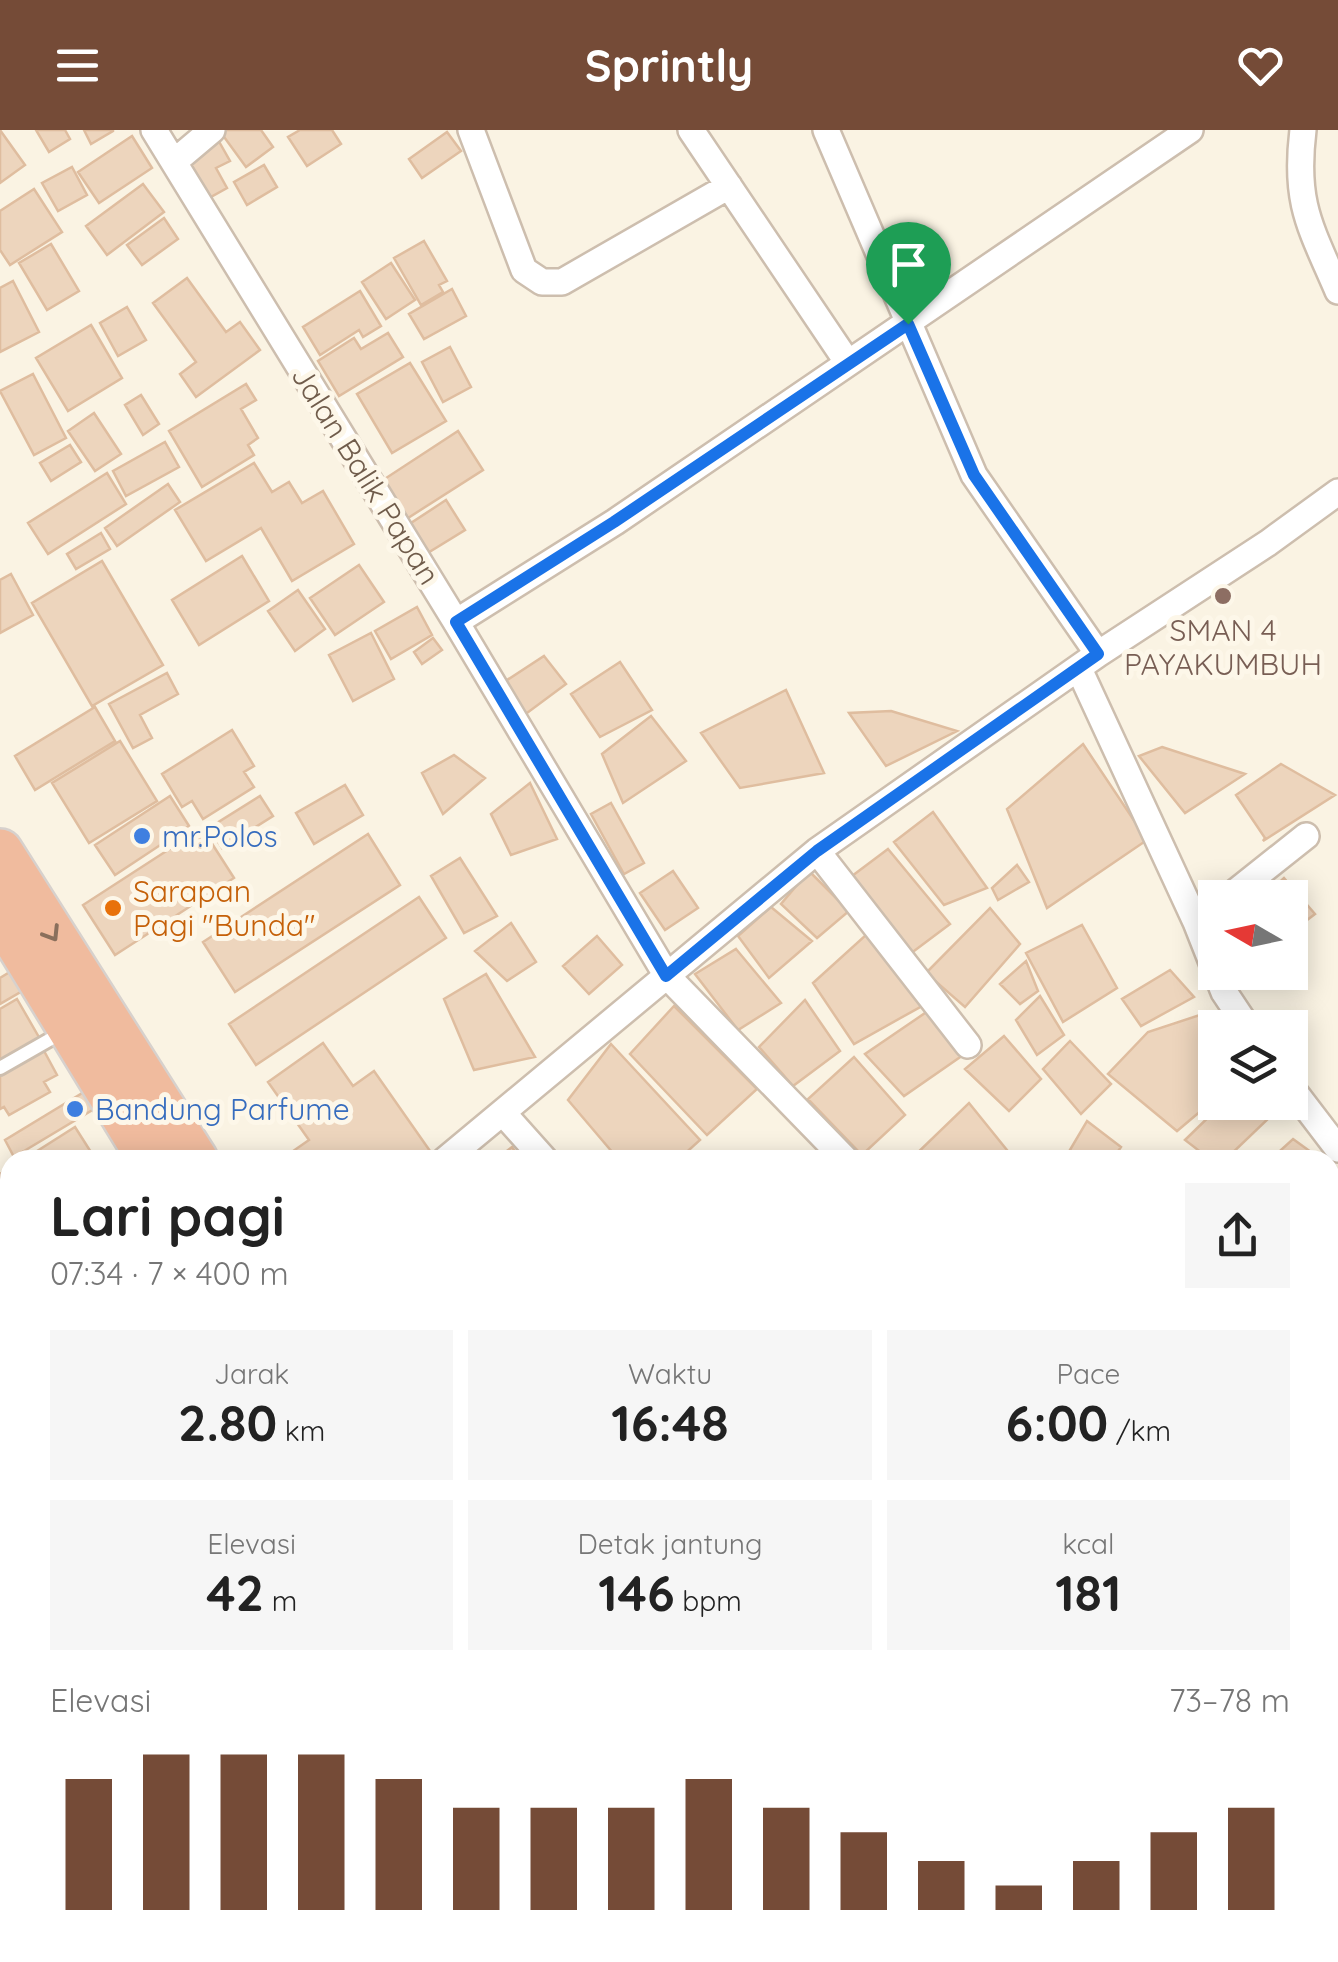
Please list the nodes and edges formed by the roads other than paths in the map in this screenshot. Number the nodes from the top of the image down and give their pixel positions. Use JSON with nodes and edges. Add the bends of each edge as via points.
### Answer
{"nodes":[{"id":1,"x":154,"y":130,"type":"edge"},
{"id":2,"x":212,"y":130,"type":"edge"},
{"id":3,"x":472,"y":130,"type":"edge"},
{"id":4,"x":691,"y":130,"type":"edge"},
{"id":5,"x":826,"y":130,"type":"edge"},
{"id":6,"x":1190,"y":130,"type":"edge"},
{"id":7,"x":1303,"y":130,"type":"edge"},
{"id":8,"x":174,"y":162,"type":"junction"},
{"id":9,"x":729,"y":186,"type":"junction"},
{"id":10,"x":1338,"y":291,"type":"edge"},
{"id":11,"x":908,"y":324,"type":"junction"},
{"id":12,"x":848,"y":363,"type":"junction"},
{"id":13,"x":1338,"y":492,"type":"edge"},
{"id":14,"x":456,"y":622,"type":"junction"},
{"id":15,"x":1089,"y":661,"type":"junction"},
{"id":16,"x":1306,"y":836,"type":"dead end"},
{"id":17,"x":817,"y":851,"type":"junction"},
{"id":18,"x":0,"y":852,"type":"edge"},
{"id":19,"x":1251,"y":880,"type":"edge"},
{"id":20,"x":1198,"y":898,"type":"edge"},
{"id":21,"x":0,"y":913,"type":"edge"},
{"id":22,"x":666,"y":976,"type":"junction"},
{"id":23,"x":93,"y":1045,"type":"junction"},
{"id":24,"x":968,"y":1045,"type":"dead end"},
{"id":25,"x":0,"y":1068,"type":"edge"},
{"id":26,"x":1308,"y":1110,"type":"edge"},
{"id":27,"x":503,"y":1113,"type":"junction"},
{"id":28,"x":1338,"y":1149,"type":"edge"},
{"id":29,"x":146,"y":1150,"type":"edge"},
{"id":30,"x":186,"y":1150,"type":"edge"},
{"id":31,"x":457,"y":1150,"type":"edge"},
{"id":32,"x":536,"y":1150,"type":"edge"},
{"id":33,"x":836,"y":1150,"type":"edge"},
{"id":34,"x":397,"y":1962,"type":"edge"},
{"id":35,"x":407,"y":1962,"type":"edge"}],
"edges":[{"from":1,"to":8,"type":"street","name":"Jalan Balik Papan"},
{"from":2,"to":8,"type":"street"},
{"from":3,"to":9,"type":"street","via":[[524,270],[542,282],[562,282]]},
{"from":4,"to":9,"type":"street"},
{"from":5,"to":11,"type":"street"},
{"from":6,"to":11,"type":"street"},
{"from":7,"to":10,"type":"street","via":[[1302,206]]},
{"from":8,"to":14,"type":"street","name":"Jalan Balik Papan"},
{"from":9,"to":12,"type":"street"},
{"from":11,"to":12,"type":"street"},
{"from":11,"to":15,"type":"street","via":[[974,475]]},
{"from":12,"to":14,"type":"street"},
{"from":13,"to":15,"type":"street"},
{"from":14,"to":22,"type":"street","name":"Jalan Balik Papan"},
{"from":15,"to":17,"type":"street"},
{"from":15,"to":20,"type":"street"},
{"from":16,"to":19,"type":"street"},
{"from":17,"to":22,"type":"street"},
{"from":17,"to":24,"type":"street"},
{"from":18,"to":23,"type":"highway","one_way":true},
{"from":21,"to":23,"type":"highway"},
{"from":22,"to":27,"type":"street"},
{"from":22,"to":33,"type":"street","name":"Jalan Balik Papan"},
{"from":23,"to":25,"type":"lane"},
{"from":23,"to":29,"type":"highway"},
{"from":23,"to":30,"type":"highway"},
{"from":26,"to":28,"type":"street"},
{"from":27,"to":31,"type":"street"},
{"from":27,"to":32,"type":"street"},
{"from":34,"to":35,"type":"street"}]}
